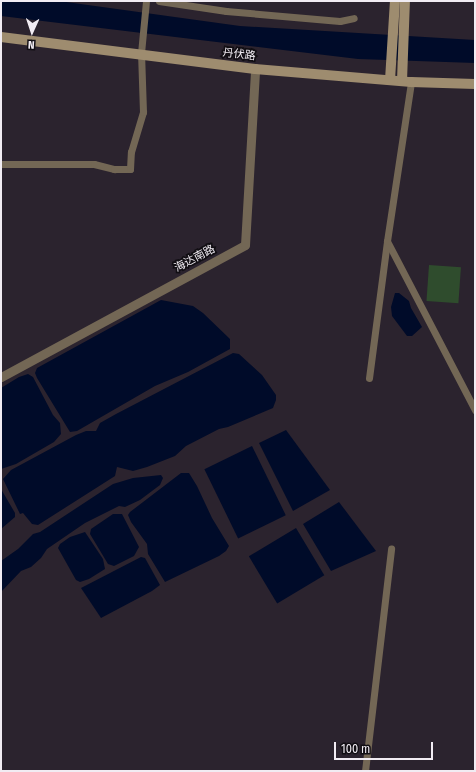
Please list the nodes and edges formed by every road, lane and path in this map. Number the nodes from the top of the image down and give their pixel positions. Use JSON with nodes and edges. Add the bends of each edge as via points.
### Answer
{"nodes":[{"id":1,"x":159,"y":1,"type":"edge"},
{"id":2,"x":395,"y":1,"type":"edge"},
{"id":3,"x":405,"y":1,"type":"edge"},
{"id":4,"x":146,"y":3,"type":"edge"},
{"id":5,"x":354,"y":18,"type":"dead end"},
{"id":6,"x":1,"y":37,"type":"edge"},
{"id":7,"x":141,"y":53,"type":"junction"},
{"id":8,"x":255,"y":69,"type":"junction"},
{"id":9,"x":390,"y":80,"type":"junction"},
{"id":10,"x":407,"y":82,"type":"junction"},
{"id":11,"x":475,"y":84,"type":"edge"},
{"id":12,"x":1,"y":164,"type":"edge"},
{"id":13,"x":387,"y":241,"type":"junction"},
{"id":14,"x":1,"y":377,"type":"edge"},
{"id":15,"x":369,"y":378,"type":"dead end"},
{"id":16,"x":475,"y":410,"type":"edge"},
{"id":17,"x":390,"y":549,"type":"dead end"},
{"id":18,"x":365,"y":771,"type":"edge"}],
"edges":[{"from":1,"to":5,"type":"street","via":[[340,22]]},
{"from":2,"to":9,"type":"main road"},
{"from":3,"to":10,"type":"main road","via":[[403,64]]},
{"from":4,"to":7,"type":"street"},
{"from":6,"to":7,"type":"main road","name":"丹伏路"},
{"from":7,"to":8,"type":"main road","name":"丹伏路"},
{"from":7,"to":12,"type":"street","via":[[143,112],[131,152],[130,169],[114,169],[94,164]]},
{"from":8,"to":9,"type":"main road","name":"丹伏路"},
{"from":8,"to":14,"type":"street","name":"海达南路","via":[[245,245]]},
{"from":9,"to":10,"type":"main road","name":"丹伏路"},
{"from":10,"to":11,"type":"main road","name":"丹伏路"},
{"from":10,"to":13,"type":"street"},
{"from":13,"to":15,"type":"street"},
{"from":13,"to":16,"type":"street"},
{"from":17,"to":18,"type":"street"}]}
